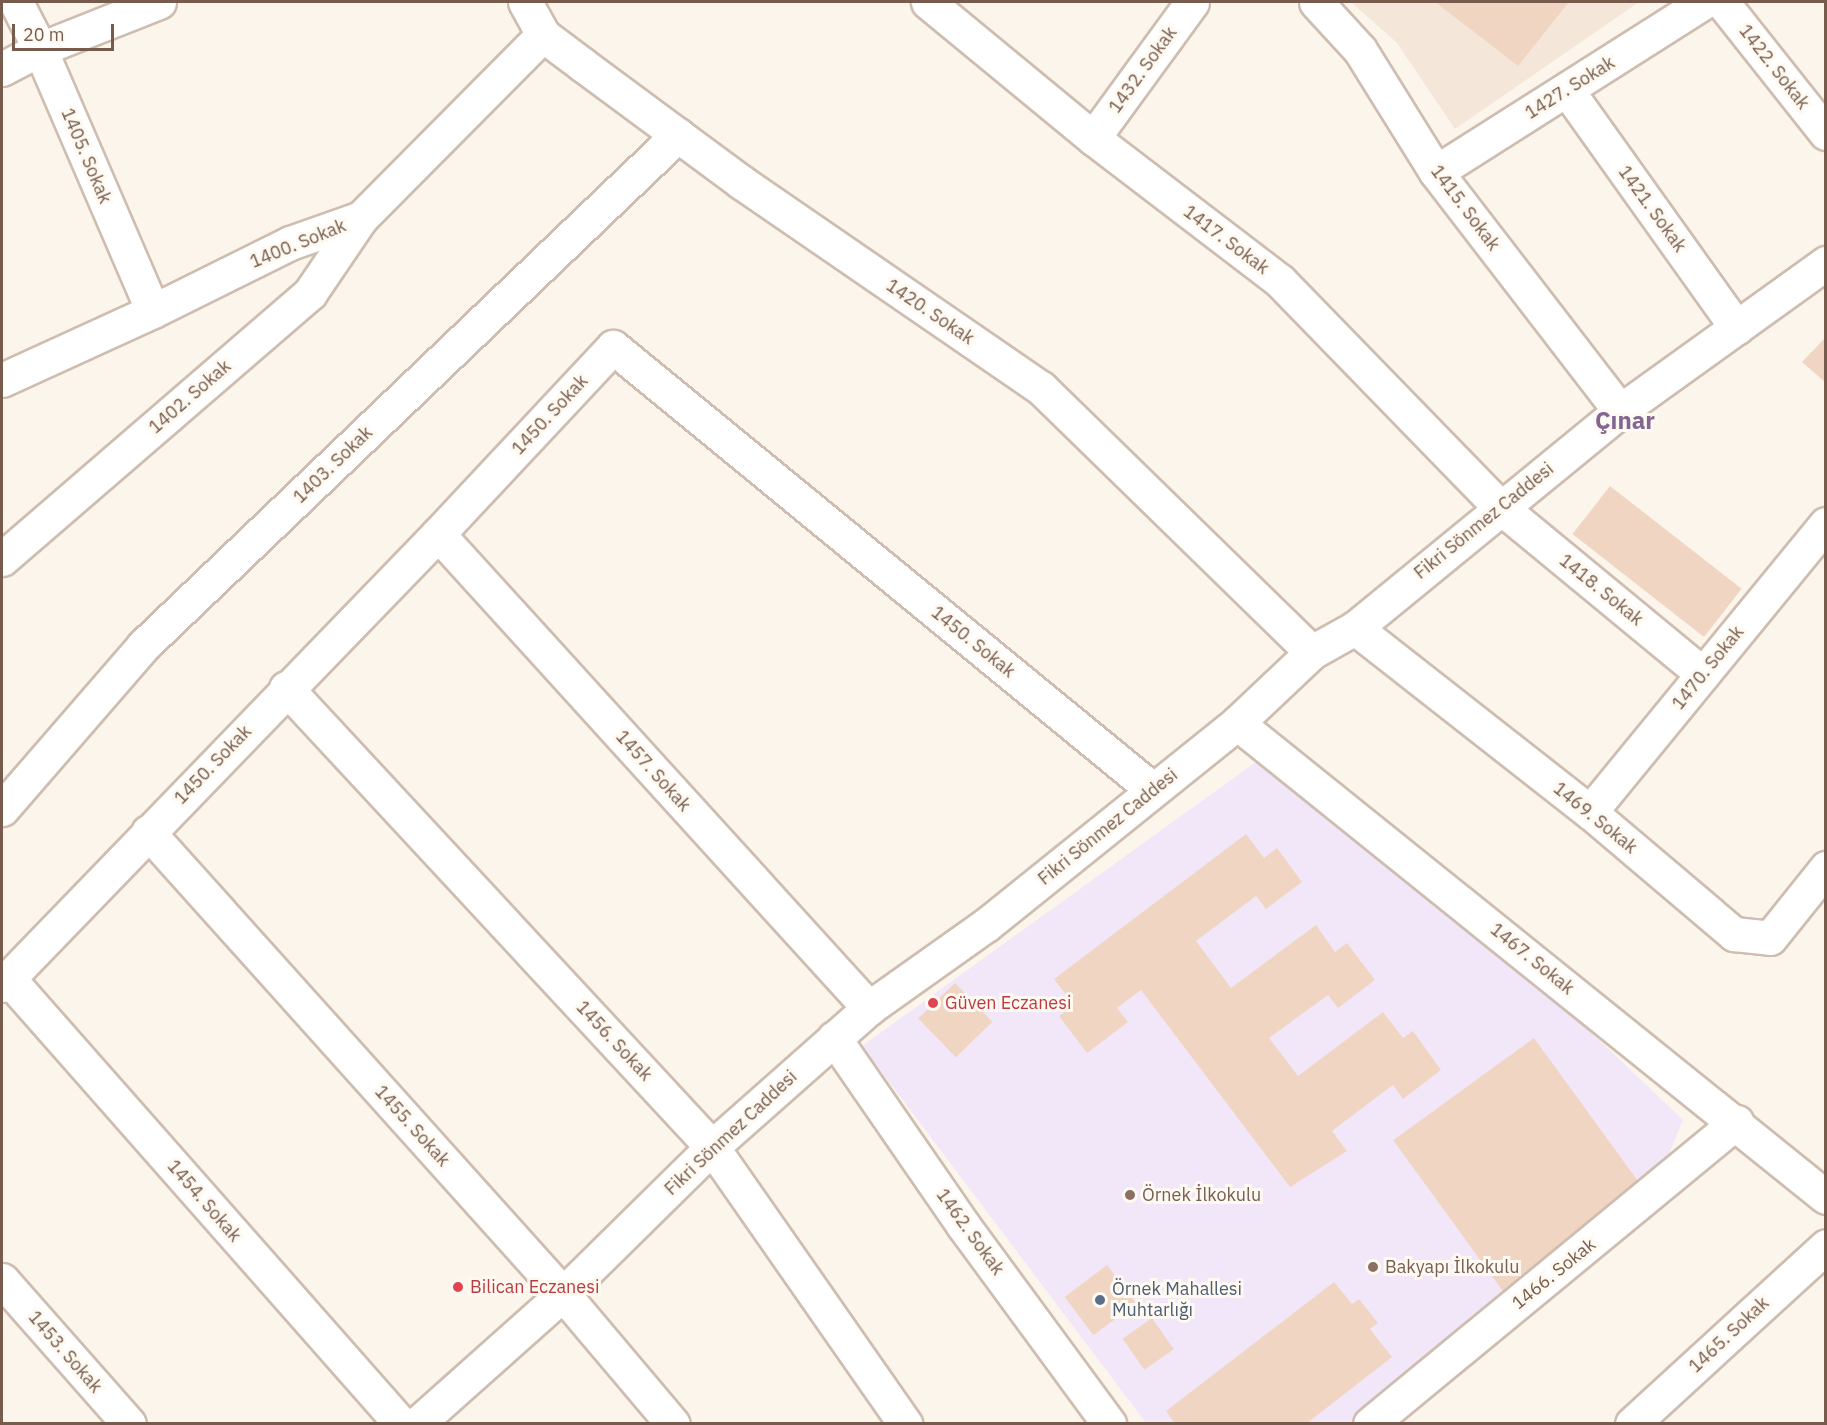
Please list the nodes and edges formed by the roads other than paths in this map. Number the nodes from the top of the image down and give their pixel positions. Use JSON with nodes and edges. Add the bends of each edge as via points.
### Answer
{"nodes":[{"id":1,"x":16,"y":2,"type":"edge"},
{"id":2,"x":159,"y":2,"type":"edge"},
{"id":3,"x":525,"y":2,"type":"edge"},
{"id":4,"x":928,"y":2,"type":"edge"},
{"id":5,"x":1192,"y":2,"type":"edge"},
{"id":6,"x":1316,"y":2,"type":"edge"},
{"id":7,"x":1704,"y":2,"type":"edge"},
{"id":8,"x":1722,"y":2,"type":"edge"},
{"id":9,"x":543,"y":35,"type":"junction"},
{"id":10,"x":40,"y":49,"type":"junction"},
{"id":11,"x":2,"y":69,"type":"edge"},
{"id":12,"x":1567,"y":90,"type":"junction"},
{"id":13,"x":1826,"y":133,"type":"edge"},
{"id":14,"x":678,"y":135,"type":"junction"},
{"id":15,"x":1093,"y":138,"type":"junction"},
{"id":16,"x":1436,"y":172,"type":"junction"},
{"id":17,"x":361,"y":218,"type":"junction"},
{"id":18,"x":1826,"y":263,"type":"edge"},
{"id":19,"x":153,"y":311,"type":"junction"},
{"id":20,"x":1737,"y":328,"type":"junction"},
{"id":21,"x":2,"y":380,"type":"edge"},
{"id":22,"x":1620,"y":411,"type":"junction"},
{"id":23,"x":1499,"y":506,"type":"junction"},
{"id":24,"x":1826,"y":524,"type":"edge"},
{"id":25,"x":438,"y":534,"type":"junction"},
{"id":26,"x":2,"y":560,"type":"edge"},
{"id":27,"x":1355,"y":628,"type":"junction"},
{"id":28,"x":1312,"y":652,"type":"junction"},
{"id":29,"x":1703,"y":674,"type":"junction"},
{"id":30,"x":286,"y":688,"type":"junction"},
{"id":31,"x":1237,"y":723,"type":"junction"},
{"id":32,"x":1153,"y":790,"type":"junction"},
{"id":33,"x":2,"y":809,"type":"edge"},
{"id":34,"x":1590,"y":812,"type":"junction"},
{"id":35,"x":148,"y":832,"type":"junction"},
{"id":36,"x":1826,"y":868,"type":"edge"},
{"id":37,"x":5,"y":981,"type":"edge"},
{"id":38,"x":868,"y":1008,"type":"junction"},
{"id":39,"x":834,"y":1038,"type":"junction"},
{"id":40,"x":1737,"y":1122,"type":"junction"},
{"id":41,"x":712,"y":1147,"type":"junction"},
{"id":42,"x":1826,"y":1197,"type":"edge"},
{"id":43,"x":1826,"y":1246,"type":"edge"},
{"id":44,"x":2,"y":1280,"type":"edge"},
{"id":45,"x":563,"y":1294,"type":"junction"},
{"id":46,"x":129,"y":1424,"type":"edge"},
{"id":47,"x":400,"y":1424,"type":"edge"},
{"id":48,"x":417,"y":1424,"type":"edge"},
{"id":49,"x":673,"y":1424,"type":"edge"},
{"id":50,"x":905,"y":1424,"type":"edge"},
{"id":51,"x":1109,"y":1424,"type":"edge"},
{"id":52,"x":1370,"y":1424,"type":"edge"},
{"id":53,"x":1632,"y":1424,"type":"edge"}],
"edges":[{"from":1,"to":10,"type":"street","name":"1405. Sokak"},
{"from":2,"to":10,"type":"street"},
{"from":3,"to":9,"type":"street","name":"1420. Sokak"},
{"from":4,"to":15,"type":"street","name":"1417. Sokak"},
{"from":5,"to":15,"type":"street","name":"1432. Sokak"},
{"from":6,"to":16,"type":"street","name":"1415. Sokak","via":[[1360,50]]},
{"from":7,"to":12,"type":"street","name":"1427. Sokak"},
{"from":8,"to":13,"type":"street","name":"1422. Sokak"},
{"from":9,"to":14,"type":"street","name":"1420. Sokak"},
{"from":9,"to":17,"type":"street","name":"1400. Sokak"},
{"from":10,"to":11,"type":"street"},
{"from":10,"to":19,"type":"street","name":"1405. Sokak"},
{"from":12,"to":16,"type":"street","name":"1427. Sokak"},
{"from":12,"to":20,"type":"street","name":"1421. Sokak"},
{"from":14,"to":28,"type":"street","name":"1420. Sokak","via":[[1041,388]]},
{"from":14,"to":33,"type":"street","name":"1403. Sokak","via":[[143,646]]},
{"from":15,"to":23,"type":"street","name":"1417. Sokak","via":[[1280,281]]},
{"from":16,"to":22,"type":"street","name":"1415. Sokak"},
{"from":17,"to":19,"type":"street","name":"1400. Sokak","via":[[290,243]]},
{"from":17,"to":26,"type":"street","name":"1402. Sokak","via":[[310,293]]},
{"from":18,"to":20,"type":"street","name":"Fikri Sönmez Caddesi"},
{"from":19,"to":21,"type":"street","name":"1400. Sokak"},
{"from":20,"to":22,"type":"street","name":"Fikri Sönmez Caddesi"},
{"from":22,"to":23,"type":"street","name":"Fikri Sönmez Caddesi"},
{"from":23,"to":27,"type":"street","name":"Fikri Sönmez Caddesi"},
{"from":23,"to":29,"type":"street","name":"1418. Sokak"},
{"from":24,"to":29,"type":"street","name":"1470. Sokak"},
{"from":25,"to":30,"type":"street","name":"1450. Sokak"},
{"from":25,"to":32,"type":"street","name":"1450. Sokak","via":[[613,347]]},
{"from":25,"to":38,"type":"street","name":"1457. Sokak"},
{"from":27,"to":28,"type":"street","name":"Fikri Sönmez Caddesi"},
{"from":27,"to":34,"type":"street","name":"1469. Sokak"},
{"from":28,"to":31,"type":"street","name":"Fikri Sönmez Caddesi"},
{"from":29,"to":34,"type":"street","name":"1470. Sokak"},
{"from":30,"to":35,"type":"street","name":"1450. Sokak"},
{"from":30,"to":41,"type":"street","name":"1456. Sokak"},
{"from":31,"to":32,"type":"street","name":"Fikri Sönmez Caddesi"},
{"from":31,"to":40,"type":"street","name":"1467. Sokak"},
{"from":32,"to":38,"type":"street","name":"Fikri Sönmez Caddesi","via":[[987,925]]},
{"from":34,"to":36,"type":"street","name":"1469. Sokak","via":[[1734,934],[1770,938]]},
{"from":35,"to":37,"type":"street","name":"1450. Sokak"},
{"from":35,"to":45,"type":"street","name":"1455. Sokak"},
{"from":37,"to":47,"type":"street","name":"1454. Sokak"},
{"from":38,"to":39,"type":"street","name":"Fikri Sönmez Caddesi"},
{"from":39,"to":41,"type":"street","name":"Fikri Sönmez Caddesi"},
{"from":39,"to":51,"type":"street","name":"1462. Sokak"},
{"from":40,"to":42,"type":"street","name":"1467. Sokak"},
{"from":40,"to":52,"type":"street","name":"1466. Sokak"},
{"from":41,"to":45,"type":"street","name":"Fikri Sönmez Caddesi"},
{"from":41,"to":50,"type":"street","name":"1456. Sokak"},
{"from":43,"to":53,"type":"street","name":"1465. Sokak"},
{"from":44,"to":46,"type":"street","name":"1453. Sokak"},
{"from":45,"to":48,"type":"street","name":"Fikri Sönmez Caddesi"},
{"from":45,"to":49,"type":"street","name":"1455. Sokak"}]}
